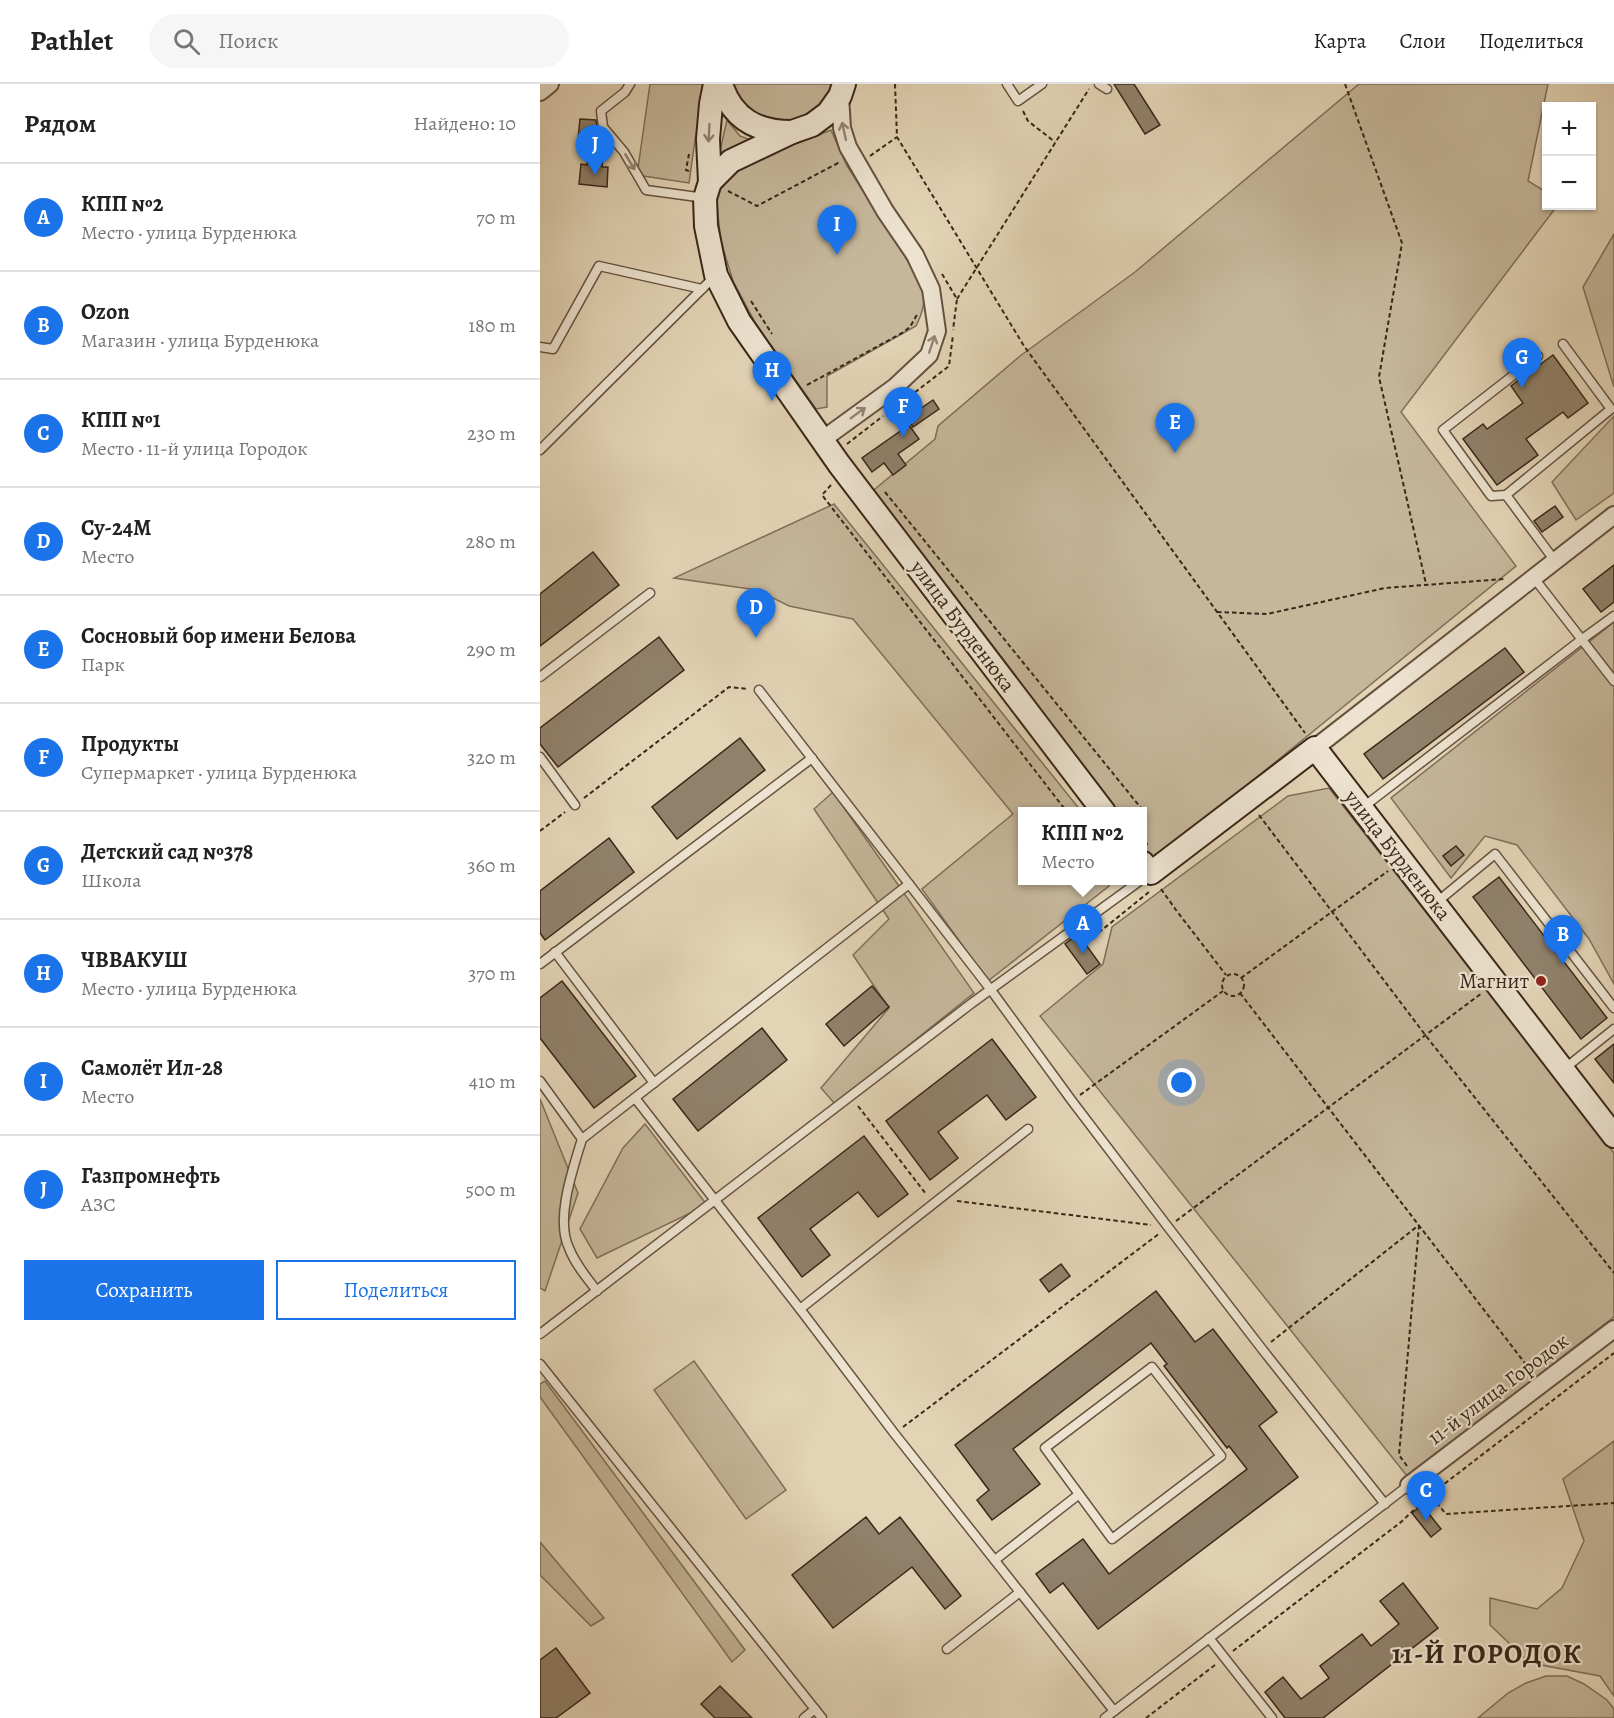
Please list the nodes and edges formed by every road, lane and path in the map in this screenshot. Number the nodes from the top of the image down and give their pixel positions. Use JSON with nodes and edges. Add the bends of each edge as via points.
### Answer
{"nodes":[{"id":1,"x":550,"y":84,"type":"edge"},
{"id":2,"x":630,"y":84,"type":"edge"},
{"id":3,"x":715,"y":84,"type":"edge"},
{"id":4,"x":721,"y":84,"type":"edge"},
{"id":5,"x":895,"y":84,"type":"edge"},
{"id":6,"x":1007,"y":84,"type":"edge"},
{"id":7,"x":1042,"y":84,"type":"edge"},
{"id":8,"x":1092,"y":84,"type":"edge"},
{"id":9,"x":1345,"y":84,"type":"edge"},
{"id":10,"x":842,"y":90,"type":"edge"},
{"id":11,"x":540,"y":92,"type":"edge"},
{"id":12,"x":1018,"y":101,"type":"junction"},
{"id":13,"x":792,"y":132,"type":"junction"},
{"id":14,"x":897,"y":137,"type":"junction"},
{"id":15,"x":1055,"y":142,"type":"junction"},
{"id":16,"x":856,"y":164,"type":"junction"},
{"id":17,"x":686,"y":170,"type":"dead end"},
{"id":18,"x":708,"y":190,"type":"junction"},
{"id":19,"x":977,"y":267,"type":"junction"},
{"id":20,"x":941,"y":271,"type":"dead end"},
{"id":21,"x":709,"y":282,"type":"junction"},
{"id":22,"x":748,"y":296,"type":"dead end"},
{"id":23,"x":957,"y":299,"type":"junction"},
{"id":24,"x":919,"y":308,"type":"dead end"},
{"id":25,"x":776,"y":340,"type":"dead end"},
{"id":26,"x":1563,"y":344,"type":"dead end"},
{"id":27,"x":540,"y":347,"type":"edge"},
{"id":28,"x":1538,"y":356,"type":"dead end"},
{"id":29,"x":807,"y":386,"type":"dead end"},
{"id":30,"x":903,"y":402,"type":"dead end"},
{"id":31,"x":884,"y":416,"type":"dead end"},
{"id":32,"x":822,"y":440,"type":"junction"},
{"id":33,"x":847,"y":444,"type":"dead end"},
{"id":34,"x":540,"y":450,"type":"edge"},
{"id":35,"x":844,"y":470,"type":"junction"},
{"id":36,"x":881,"y":487,"type":"dead end"},
{"id":37,"x":1506,"y":495,"type":"junction"},
{"id":38,"x":1614,"y":515,"type":"edge"},
{"id":39,"x":1555,"y":561,"type":"junction"},
{"id":40,"x":1534,"y":578,"type":"junction"},
{"id":41,"x":1426,"y":584,"type":"junction"},
{"id":42,"x":650,"y":593,"type":"dead end"},
{"id":43,"x":1217,"y":612,"type":"junction"},
{"id":44,"x":1614,"y":616,"type":"edge"},
{"id":45,"x":1581,"y":640,"type":"junction"},
{"id":46,"x":540,"y":677,"type":"edge"},
{"id":47,"x":1614,"y":681,"type":"edge"},
{"id":48,"x":759,"y":690,"type":"joint"},
{"id":49,"x":1315,"y":748,"type":"junction"},
{"id":50,"x":540,"y":757,"type":"edge"},
{"id":51,"x":812,"y":758,"type":"junction"},
{"id":52,"x":575,"y":805,"type":"junction"},
{"id":53,"x":1063,"y":807,"type":"edge"},
{"id":54,"x":1100,"y":807,"type":"edge"},
{"id":55,"x":1140,"y":807,"type":"edge"},
{"id":56,"x":1362,"y":808,"type":"junction"},
{"id":57,"x":1256,"y":812,"type":"dead end"},
{"id":58,"x":540,"y":831,"type":"edge"},
{"id":59,"x":1402,"y":861,"type":"junction"},
{"id":60,"x":1147,"y":873,"type":"edge"},
{"id":61,"x":1147,"y":876,"type":"edge"},
{"id":62,"x":909,"y":884,"type":"junction"},
{"id":63,"x":1130,"y":885,"type":"edge"},
{"id":64,"x":1435,"y":903,"type":"junction"},
{"id":65,"x":1332,"y":912,"type":"junction"},
{"id":66,"x":555,"y":952,"type":"junction"},
{"id":67,"x":540,"y":964,"type":"edge"},
{"id":68,"x":1226,"y":975,"type":"junction"},
{"id":69,"x":1241,"y":978,"type":"junction"},
{"id":70,"x":1496,"y":983,"type":"junction"},
{"id":71,"x":991,"y":990,"type":"junction"},
{"id":72,"x":1223,"y":991,"type":"junction"},
{"id":73,"x":1240,"y":993,"type":"junction"},
{"id":74,"x":1614,"y":1008,"type":"edge"},
{"id":75,"x":1614,"y":1029,"type":"edge"},
{"id":76,"x":1426,"y":1036,"type":"junction"},
{"id":77,"x":1563,"y":1070,"type":"junction"},
{"id":78,"x":540,"y":1081,"type":"edge"},
{"id":79,"x":654,"y":1083,"type":"junction"},
{"id":80,"x":850,"y":1096,"type":"junction"},
{"id":81,"x":635,"y":1098,"type":"junction"},
{"id":82,"x":1072,"y":1101,"type":"junction"},
{"id":83,"x":1329,"y":1108,"type":"junction"},
{"id":84,"x":1028,"y":1129,"type":"dead end"},
{"id":85,"x":1614,"y":1136,"type":"edge"},
{"id":86,"x":582,"y":1139,"type":"junction"},
{"id":87,"x":715,"y":1200,"type":"junction"},
{"id":88,"x":936,"y":1201,"type":"junction"},
{"id":89,"x":1419,"y":1225,"type":"junction"},
{"id":90,"x":1168,"y":1227,"type":"junction"},
{"id":91,"x":1614,"y":1273,"type":"edge"},
{"id":92,"x":597,"y":1292,"type":"junction"},
{"id":93,"x":800,"y":1309,"type":"junction"},
{"id":94,"x":1614,"y":1329,"type":"edge"},
{"id":95,"x":540,"y":1334,"type":"edge"},
{"id":96,"x":1262,"y":1349,"type":"junction"},
{"id":97,"x":1614,"y":1353,"type":"edge"},
{"id":98,"x":540,"y":1364,"type":"edge"},
{"id":99,"x":1541,"y":1384,"type":"junction"},
{"id":100,"x":894,"y":1433,"type":"junction"},
{"id":101,"x":1413,"y":1482,"type":"junction"},
{"id":102,"x":1078,"y":1495,"type":"junction"},
{"id":103,"x":1430,"y":1495,"type":"junction"},
{"id":104,"x":1614,"y":1503,"type":"edge"},
{"id":105,"x":1385,"y":1504,"type":"junction"},
{"id":106,"x":995,"y":1560,"type":"junction"},
{"id":107,"x":1020,"y":1592,"type":"junction"},
{"id":108,"x":1209,"y":1638,"type":"junction"},
{"id":109,"x":947,"y":1649,"type":"dead end"},
{"id":110,"x":1224,"y":1658,"type":"junction"},
{"id":111,"x":814,"y":1709,"type":"junction"},
{"id":112,"x":1114,"y":1711,"type":"junction"},
{"id":113,"x":804,"y":1718,"type":"edge"},
{"id":114,"x":822,"y":1718,"type":"edge"},
{"id":115,"x":1105,"y":1718,"type":"edge"},
{"id":116,"x":1146,"y":1718,"type":"edge"},
{"id":117,"x":1272,"y":1718,"type":"edge"}],
"edges":[{"from":1,"to":11,"type":"street"},
{"from":2,"to":18,"type":"lane","one_way":true,"via":[[601,111],[603,127],[624,152],[646,190]]},
{"from":3,"to":18,"type":"street","name":"улица Бурденюка","one_way":true,"via":[[708,139]]},
{"from":4,"to":13,"type":"street","via":[[729,103],[741,116],[774,132]]},
{"from":5,"to":14,"type":"path"},
{"from":6,"to":12,"type":"lane"},
{"from":7,"to":12,"type":"lane"},
{"from":8,"to":15,"type":"path"},
{"from":9,"to":41,"type":"path","via":[[1402,243],[1379,377]]},
{"from":10,"to":13,"type":"street","via":[[828,113],[812,125]]},
{"from":16,"to":10,"type":"street","one_way":true,"via":[[842,128]]},
{"from":12,"to":15,"type":"path","via":[[1028,121]]},
{"from":13,"to":18,"type":"street","via":[[731,161]]},
{"from":14,"to":16,"type":"path"},
{"from":14,"to":19,"type":"path"},
{"from":15,"to":19,"type":"path"},
{"from":16,"to":18,"type":"path","via":[[844,172],[838,163],[757,206]]},
{"from":32,"to":16,"type":"street","one_way":true,"via":[[895,387],[929,355],[937,331],[931,289],[915,255]]},
{"from":17,"to":18,"type":"path"},
{"from":18,"to":21,"type":"street","name":"улица Бурденюка"},
{"from":19,"to":23,"type":"path"},
{"from":19,"to":43,"type":"path","via":[[1024,346]]},
{"from":20,"to":23,"type":"path"},
{"from":21,"to":27,"type":"lane","via":[[599,266],[553,349]]},
{"from":21,"to":32,"type":"street","name":"улица Бурденюка"},
{"from":21,"to":34,"type":"lane"},
{"from":22,"to":25,"type":"path"},
{"from":23,"to":30,"type":"path","via":[[949,366]]},
{"from":24,"to":29,"type":"path","via":[[918,316],[902,333]]},
{"from":26,"to":37,"type":"lane","via":[[1611,409]]},
{"from":28,"to":37,"type":"lane","via":[[1443,430],[1491,496]]},
{"from":31,"to":33,"type":"path"},
{"from":32,"to":35,"type":"street","name":"улица Бурденюка"},
{"from":35,"to":53,"type":"path","via":[[822,495]]},
{"from":35,"to":54,"type":"street","name":"улица Бурденюка"},
{"from":36,"to":55,"type":"path"},
{"from":37,"to":39,"type":"lane"},
{"from":38,"to":39,"type":"street"},
{"from":39,"to":40,"type":"street"},
{"from":40,"to":41,"type":"path"},
{"from":40,"to":45,"type":"lane"},
{"from":40,"to":49,"type":"street"},
{"from":41,"to":43,"type":"path","via":[[1384,588],[1267,614]]},
{"from":42,"to":46,"type":"lane"},
{"from":43,"to":49,"type":"path"},
{"from":44,"to":45,"type":"lane"},
{"from":45,"to":47,"type":"lane"},
{"from":45,"to":56,"type":"lane"},
{"from":48,"to":51,"type":"lane"},
{"from":48,"to":52,"type":"path","via":[[729,687]]},
{"from":49,"to":56,"type":"street","name":"улица Бурденюка"},
{"from":49,"to":60,"type":"street"},
{"from":50,"to":52,"type":"lane"},
{"from":51,"to":62,"type":"lane"},
{"from":51,"to":66,"type":"lane"},
{"from":52,"to":58,"type":"path"},
{"from":56,"to":59,"type":"street","name":"улица Бурденюка"},
{"from":57,"to":65,"type":"path"},
{"from":59,"to":64,"type":"street","name":"улица Бурденюка"},
{"from":59,"to":65,"type":"path"},
{"from":61,"to":68,"type":"path"},
{"from":62,"to":71,"type":"lane"},
{"from":62,"to":79,"type":"lane"},
{"from":63,"to":71,"type":"lane"},
{"from":64,"to":70,"type":"street","name":"улица Бурденюка"},
{"from":64,"to":74,"type":"lane","via":[[1495,854]]},
{"from":65,"to":69,"type":"path"},
{"from":65,"to":76,"type":"path"},
{"from":66,"to":67,"type":"lane"},
{"from":66,"to":79,"type":"lane"},
{"from":68,"to":69,"type":"path"},
{"from":68,"to":72,"type":"path"},
{"from":69,"to":73,"type":"path","via":[[1244,986]]},
{"from":70,"to":76,"type":"path"},
{"from":70,"to":77,"type":"street","name":"улица Бурденюка"},
{"from":71,"to":80,"type":"lane"},
{"from":71,"to":82,"type":"lane"},
{"from":72,"to":73,"type":"path","via":[[1231,996]]},
{"from":72,"to":82,"type":"path"},
{"from":73,"to":83,"type":"path"},
{"from":75,"to":77,"type":"lane"},
{"from":76,"to":83,"type":"path"},
{"from":76,"to":91,"type":"path"},
{"from":77,"to":85,"type":"street","name":"улица Бурденюка"},
{"from":78,"to":86,"type":"lane"},
{"from":79,"to":81,"type":"lane"},
{"from":80,"to":87,"type":"lane"},
{"from":80,"to":88,"type":"path"},
{"from":81,"to":86,"type":"lane"},
{"from":81,"to":87,"type":"lane"},
{"from":82,"to":90,"type":"lane"},
{"from":83,"to":89,"type":"path"},
{"from":83,"to":90,"type":"path"},
{"from":84,"to":88,"type":"lane"},
{"from":86,"to":92,"type":"lane","via":[[569,1186],[563,1229],[576,1262]]},
{"from":87,"to":92,"type":"lane"},
{"from":87,"to":93,"type":"lane"},
{"from":88,"to":90,"type":"path"},
{"from":88,"to":93,"type":"lane"},
{"from":89,"to":96,"type":"path"},
{"from":89,"to":99,"type":"path"},
{"from":89,"to":101,"type":"path","via":[[1399,1455]]},
{"from":90,"to":96,"type":"lane"},
{"from":90,"to":100,"type":"path"},
{"from":92,"to":95,"type":"lane"},
{"from":93,"to":100,"type":"lane"},
{"from":94,"to":99,"type":"street","name":"11-й улица Городок"},
{"from":96,"to":105,"type":"lane"},
{"from":97,"to":103,"type":"path"},
{"from":98,"to":111,"type":"lane"},
{"from":99,"to":101,"type":"street","name":"11-й улица Городок"},
{"from":100,"to":106,"type":"lane"},
{"from":101,"to":103,"type":"path"},
{"from":101,"to":105,"type":"lane"},
{"from":102,"to":102,"type":"lane","via":[[1112,1539],[1221,1456],[1152,1367],[1045,1448]]},
{"from":102,"to":106,"type":"lane"},
{"from":103,"to":104,"type":"path","via":[[1446,1514]]},
{"from":103,"to":110,"type":"path","via":[[1401,1522]]},
{"from":105,"to":108,"type":"lane"},
{"from":106,"to":107,"type":"lane"},
{"from":107,"to":109,"type":"lane"},
{"from":107,"to":112,"type":"lane"},
{"from":108,"to":110,"type":"lane"},
{"from":108,"to":112,"type":"lane"},
{"from":110,"to":116,"type":"path"},
{"from":110,"to":117,"type":"lane"},
{"from":111,"to":113,"type":"lane"},
{"from":111,"to":114,"type":"lane"},
{"from":112,"to":115,"type":"lane"}]}
